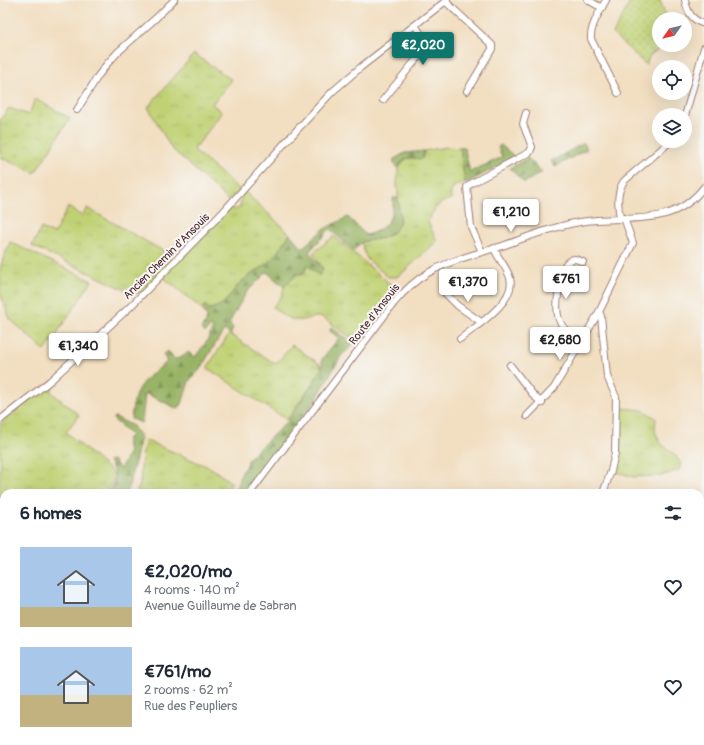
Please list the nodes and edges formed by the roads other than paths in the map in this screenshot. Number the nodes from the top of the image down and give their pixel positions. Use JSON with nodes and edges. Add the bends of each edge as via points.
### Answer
{"nodes":[{"id":1,"x":174,"y":0,"type":"edge"},
{"id":2,"x":446,"y":0,"type":"edge"},
{"id":3,"x":588,"y":0,"type":"edge"},
{"id":4,"x":606,"y":0,"type":"edge"},
{"id":5,"x":685,"y":0,"type":"edge"},
{"id":6,"x":602,"y":8,"type":"junction"},
{"id":7,"x":704,"y":24,"type":"edge"},
{"id":8,"x":415,"y":26,"type":"junction"},
{"id":9,"x":704,"y":48,"type":"edge"},
{"id":10,"x":467,"y":91,"type":"dead end"},
{"id":11,"x":618,"y":93,"type":"dead end"},
{"id":12,"x":383,"y":100,"type":"dead end"},
{"id":13,"x":687,"y":108,"type":"edge"},
{"id":14,"x":77,"y":110,"type":"dead end"},
{"id":15,"x":526,"y":113,"type":"dead end"},
{"id":16,"x":663,"y":148,"type":"edge"},
{"id":17,"x":704,"y":187,"type":"edge"},
{"id":18,"x":622,"y":218,"type":"junction"},
{"id":19,"x":494,"y":248,"type":"junction"},
{"id":20,"x":482,"y":252,"type":"junction"},
{"id":21,"x":583,"y":262,"type":"dead end"},
{"id":22,"x":446,"y":294,"type":"dead end"},
{"id":23,"x":599,"y":312,"type":"junction"},
{"id":24,"x":481,"y":322,"type":"junction"},
{"id":25,"x":583,"y":338,"type":"junction"},
{"id":26,"x":460,"y":339,"type":"dead end"},
{"id":27,"x":510,"y":365,"type":"dead end"},
{"id":28,"x":542,"y":403,"type":"junction"},
{"id":29,"x":527,"y":416,"type":"dead end"},
{"id":30,"x":0,"y":420,"type":"edge"},
{"id":31,"x":253,"y":489,"type":"edge"},
{"id":32,"x":604,"y":489,"type":"edge"}],
"edges":[{"from":1,"to":14,"type":"street","via":[[107,64]]},
{"from":2,"to":8,"type":"street","name":"Ancien Chemin d'Ansouis"},
{"from":2,"to":10,"type":"street","via":[[492,45]]},
{"from":3,"to":6,"type":"street"},
{"from":4,"to":6,"type":"street"},
{"from":5,"to":7,"type":"street","via":[[694,19]]},
{"from":6,"to":11,"type":"street","via":[[590,33],[591,39]]},
{"from":8,"to":12,"type":"street","via":[[424,39],[424,50]]},
{"from":8,"to":30,"type":"street","name":"Ancien Chemin d'Ansouis","via":[[332,92],[224,211],[132,305],[50,381]]},
{"from":9,"to":13,"type":"street"},
{"from":15,"to":20,"type":"street","via":[[523,124],[532,147],[530,152],[467,188],[471,226]]},
{"from":16,"to":18,"type":"street","via":[[624,181],[618,197]]},
{"from":17,"to":18,"type":"street","name":"Route d'Ansouis","via":[[696,197],[677,210],[651,217]]},
{"from":18,"to":19,"type":"street","name":"Route d'Ansouis","via":[[562,226]]},
{"from":18,"to":23,"type":"street","via":[[633,243]]},
{"from":19,"to":20,"type":"street","name":"Route d'Ansouis"},
{"from":19,"to":24,"type":"street","via":[[511,279],[510,286],[502,304]]},
{"from":20,"to":31,"type":"street","name":"Route d'Ansouis","via":[[436,268],[406,289]]},
{"from":21,"to":25,"type":"street","via":[[572,259],[564,266],[556,309],[563,327]]},
{"from":22,"to":24,"type":"street"},
{"from":23,"to":25,"type":"street"},
{"from":23,"to":32,"type":"street","via":[[607,376],[616,397],[615,453]]},
{"from":24,"to":26,"type":"street"},
{"from":25,"to":28,"type":"street","via":[[554,388]]},
{"from":27,"to":28,"type":"street"},
{"from":28,"to":29,"type":"street"}]}
